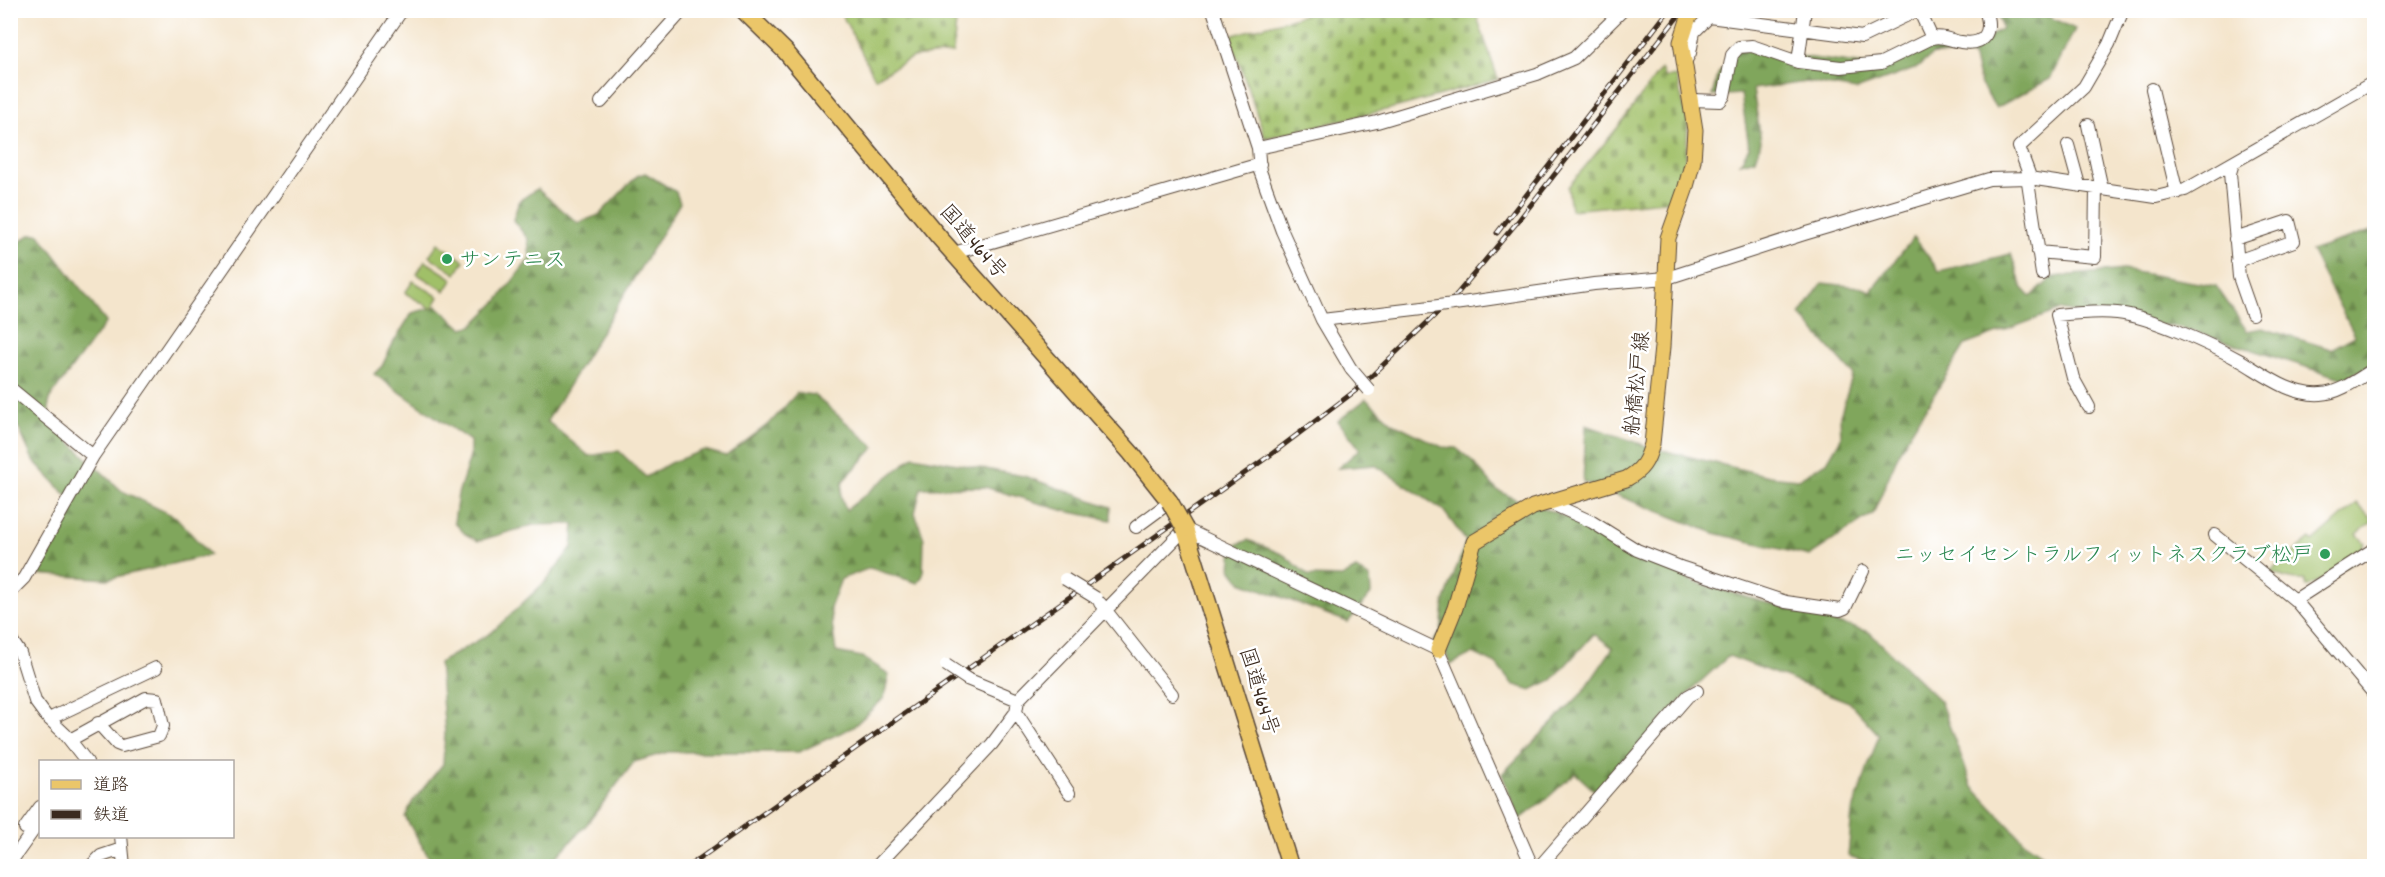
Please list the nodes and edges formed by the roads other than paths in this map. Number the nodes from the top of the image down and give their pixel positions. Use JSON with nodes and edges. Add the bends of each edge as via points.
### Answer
{"nodes":[{"id":1,"x":402,"y":10,"type":"edge"},
{"id":2,"x":683,"y":10,"type":"edge"},
{"id":3,"x":742,"y":10,"type":"edge"},
{"id":4,"x":1214,"y":10,"type":"edge"},
{"id":5,"x":1623,"y":10,"type":"edge"},
{"id":6,"x":1805,"y":10,"type":"edge"},
{"id":7,"x":1918,"y":10,"type":"edge"},
{"id":8,"x":1985,"y":10,"type":"edge"},
{"id":9,"x":2123,"y":10,"type":"edge"},
{"id":10,"x":1706,"y":13,"type":"edge"},
{"id":11,"x":1802,"y":29,"type":"junction"},
{"id":12,"x":1932,"y":38,"type":"junction"},
{"id":13,"x":1798,"y":63,"type":"junction"},
{"id":14,"x":2374,"y":82,"type":"edge"},
{"id":15,"x":2152,"y":89,"type":"dead end"},
{"id":16,"x":1692,"y":100,"type":"junction"},
{"id":17,"x":601,"y":102,"type":"dead end"},
{"id":18,"x":2088,"y":125,"type":"dead end"},
{"id":19,"x":2068,"y":145,"type":"dead end"},
{"id":20,"x":1258,"y":148,"type":"junction"},
{"id":21,"x":2233,"y":162,"type":"junction"},
{"id":22,"x":1260,"y":164,"type":"junction"},
{"id":23,"x":2029,"y":178,"type":"junction"},
{"id":24,"x":2079,"y":185,"type":"junction"},
{"id":25,"x":2099,"y":188,"type":"junction"},
{"id":26,"x":2176,"y":193,"type":"junction"},
{"id":27,"x":2235,"y":239,"type":"junction"},
{"id":28,"x":2038,"y":252,"type":"junction"},
{"id":29,"x":954,"y":253,"type":"junction"},
{"id":30,"x":2237,"y":261,"type":"junction"},
{"id":31,"x":2042,"y":274,"type":"dead end"},
{"id":32,"x":1667,"y":278,"type":"junction"},
{"id":33,"x":2252,"y":315,"type":"dead end"},
{"id":34,"x":1322,"y":320,"type":"junction"},
{"id":35,"x":2374,"y":369,"type":"edge"},
{"id":36,"x":10,"y":388,"type":"edge"},
{"id":37,"x":1369,"y":390,"type":"dead end"},
{"id":38,"x":2089,"y":407,"type":"dead end"},
{"id":39,"x":93,"y":456,"type":"junction"},
{"id":40,"x":1170,"y":502,"type":"junction"},
{"id":41,"x":1548,"y":502,"type":"junction"},
{"id":42,"x":1136,"y":527,"type":"dead end"},
{"id":43,"x":1185,"y":529,"type":"junction"},
{"id":44,"x":2215,"y":535,"type":"dead end"},
{"id":45,"x":2374,"y":549,"type":"edge"},
{"id":46,"x":1863,"y":571,"type":"dead end"},
{"id":47,"x":1065,"y":579,"type":"dead end"},
{"id":48,"x":10,"y":592,"type":"edge"},
{"id":49,"x":2295,"y":600,"type":"junction"},
{"id":50,"x":1105,"y":609,"type":"junction"},
{"id":51,"x":10,"y":638,"type":"edge"},
{"id":52,"x":1438,"y":650,"type":"junction"},
{"id":53,"x":946,"y":665,"type":"dead end"},
{"id":54,"x":156,"y":668,"type":"dead end"},
{"id":55,"x":1697,"y":691,"type":"dead end"},
{"id":56,"x":1172,"y":694,"type":"dead end"},
{"id":57,"x":2374,"y":694,"type":"edge"},
{"id":58,"x":1017,"y":706,"type":"junction"},
{"id":59,"x":49,"y":719,"type":"junction"},
{"id":60,"x":99,"y":723,"type":"junction"},
{"id":61,"x":70,"y":740,"type":"junction"},
{"id":62,"x":82,"y":759,"type":"edge"},
{"id":63,"x":1069,"y":793,"type":"dead end"},
{"id":64,"x":39,"y":808,"type":"edge"},
{"id":65,"x":39,"y":822,"type":"edge"},
{"id":66,"x":121,"y":843,"type":"edge"},
{"id":67,"x":10,"y":848,"type":"edge"},
{"id":68,"x":10,"y":863,"type":"edge"},
{"id":69,"x":91,"y":867,"type":"edge"},
{"id":70,"x":124,"y":867,"type":"edge"},
{"id":71,"x":877,"y":867,"type":"edge"},
{"id":72,"x":1290,"y":867,"type":"edge"},
{"id":73,"x":1532,"y":867,"type":"edge"},
{"id":74,"x":1540,"y":867,"type":"edge"}],
"edges":[{"from":1,"to":39,"type":"street"},
{"from":2,"to":17,"type":"street"},
{"from":3,"to":29,"type":"highway","name":"国道464号","via":[[785,51]]},
{"from":4,"to":20,"type":"street"},
{"from":5,"to":20,"type":"street","via":[[1574,58],[1537,74],[1377,122]]},
{"from":6,"to":11,"type":"street"},
{"from":7,"to":11,"type":"street","via":[[1862,37]]},
{"from":7,"to":12,"type":"street"},
{"from":8,"to":12,"type":"street","via":[[1989,32],[1984,38],[1970,43]]},
{"from":9,"to":23,"type":"street","via":[[2084,87],[2019,147]]},
{"from":10,"to":11,"type":"street"},
{"from":10,"to":16,"type":"main road","name":"船橋松戸線","via":[[1689,17],[1681,42]]},
{"from":11,"to":13,"type":"street"},
{"from":12,"to":13,"type":"street","via":[[1881,63],[1841,67]]},
{"from":13,"to":16,"type":"street","via":[[1752,45],[1739,47],[1732,55],[1720,101]]},
{"from":14,"to":21,"type":"street"},
{"from":15,"to":26,"type":"street"},
{"from":16,"to":32,"type":"main road","name":"船橋松戸線","via":[[1693,161],[1668,238]]},
{"from":18,"to":25,"type":"street"},
{"from":19,"to":24,"type":"street"},
{"from":20,"to":22,"type":"street"},
{"from":21,"to":26,"type":"street"},
{"from":21,"to":27,"type":"street","via":[[2230,173]]},
{"from":22,"to":29,"type":"street"},
{"from":22,"to":34,"type":"street","via":[[1282,231]]},
{"from":23,"to":24,"type":"street"},
{"from":23,"to":28,"type":"street"},
{"from":23,"to":32,"type":"street","via":[[1989,179]]},
{"from":24,"to":25,"type":"street"},
{"from":25,"to":26,"type":"street","via":[[2156,197]]},
{"from":25,"to":28,"type":"street","via":[[2095,256]]},
{"from":27,"to":30,"type":"street"},
{"from":27,"to":30,"type":"street","via":[[2289,221],[2294,241]]},
{"from":28,"to":31,"type":"street"},
{"from":29,"to":40,"type":"highway","name":"国道464号"},
{"from":30,"to":33,"type":"street"},
{"from":32,"to":34,"type":"street","bridge":true},
{"from":32,"to":41,"type":"main road","name":"船橋松戸線","via":[[1652,444],[1646,462],[1626,479]]},
{"from":34,"to":37,"type":"street","bridge":true,"via":[[1351,369]]},
{"from":35,"to":38,"type":"street","via":[[2345,387],[2320,394],[2270,380],[2231,356],[2147,320],[2119,313],[2057,315],[2073,378]]},
{"from":36,"to":39,"type":"street"},
{"from":39,"to":48,"type":"street","via":[[24,578]]},
{"from":40,"to":42,"type":"street"},
{"from":40,"to":43,"type":"highway","name":"国道464号","bridge":true},
{"from":41,"to":46,"type":"street","via":[[1592,522],[1637,550],[1786,602],[1845,608]]},
{"from":41,"to":52,"type":"main road","name":"船橋松戸線","via":[[1474,542]]},
{"from":43,"to":50,"type":"street"},
{"from":43,"to":52,"type":"street"},
{"from":43,"to":72,"type":"highway","name":"国道464号"},
{"from":44,"to":49,"type":"street"},
{"from":45,"to":49,"type":"street"},
{"from":47,"to":50,"type":"street","bridge":true,"via":[[1096,598]]},
{"from":49,"to":57,"type":"street"},
{"from":50,"to":56,"type":"street"},
{"from":50,"to":58,"type":"street"},
{"from":51,"to":59,"type":"street","via":[[20,653],[35,701]]},
{"from":52,"to":73,"type":"street"},
{"from":53,"to":58,"type":"street","bridge":true},
{"from":54,"to":59,"type":"street"},
{"from":55,"to":74,"type":"street","via":[[1688,696]]},
{"from":58,"to":63,"type":"street"},
{"from":58,"to":71,"type":"street","via":[[992,744]]},
{"from":59,"to":61,"type":"street"},
{"from":60,"to":60,"type":"street","via":[[146,698],[157,699],[163,726],[159,736],[122,746]]},
{"from":60,"to":61,"type":"street"},
{"from":61,"to":62,"type":"street"},
{"from":64,"to":67,"type":"street"},
{"from":65,"to":68,"type":"street"},
{"from":66,"to":69,"type":"street"},
{"from":66,"to":70,"type":"street"}]}
